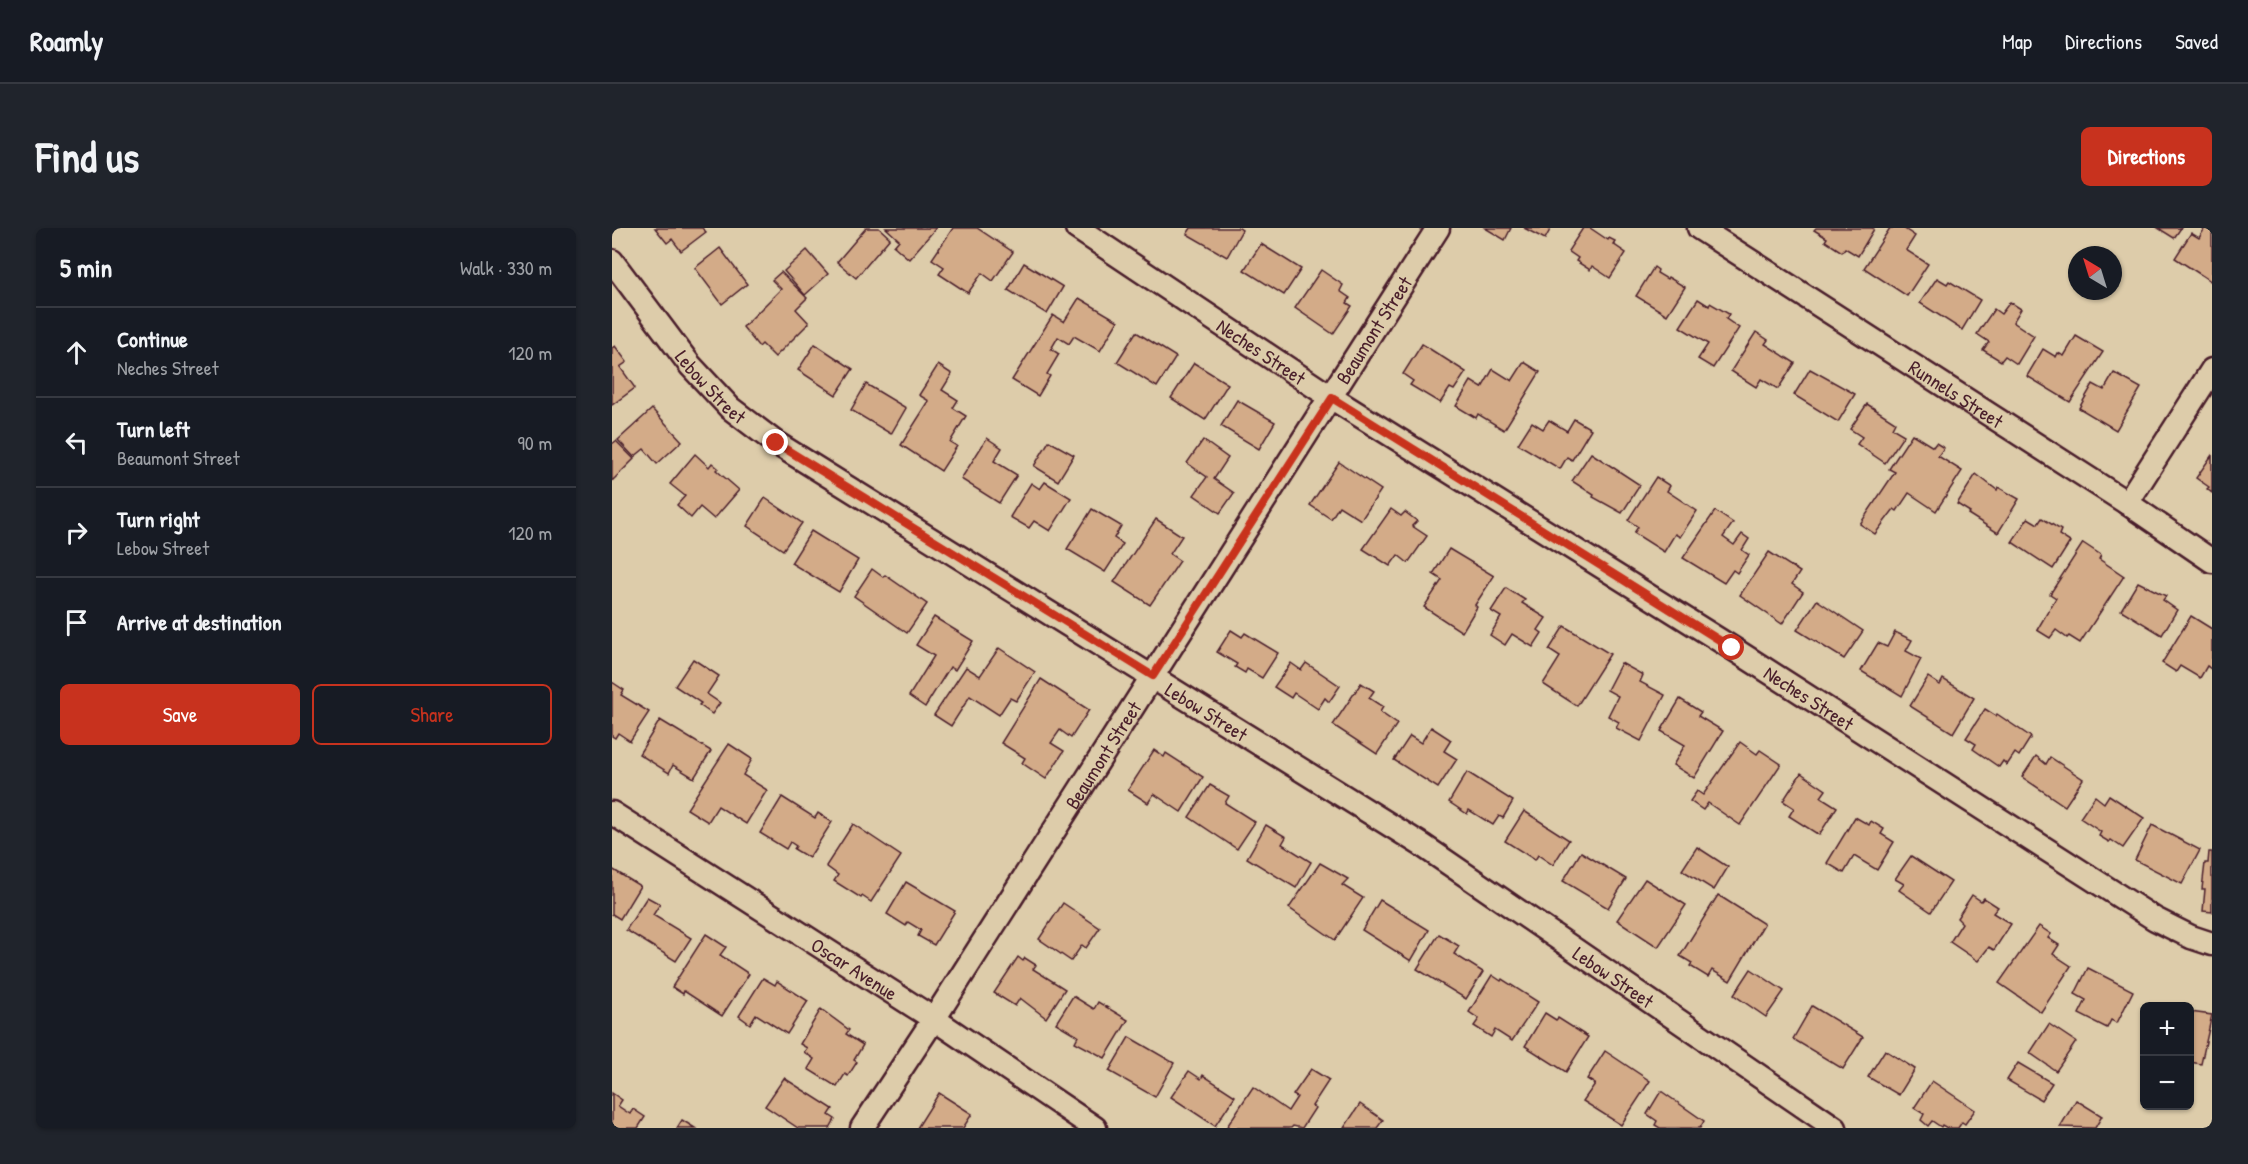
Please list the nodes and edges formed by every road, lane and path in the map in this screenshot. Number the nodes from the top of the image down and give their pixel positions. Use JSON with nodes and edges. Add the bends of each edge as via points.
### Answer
{"nodes":[{"id":1,"x":1077,"y":228,"type":"edge"},
{"id":2,"x":1438,"y":228,"type":"edge"},
{"id":3,"x":1699,"y":228,"type":"edge"},
{"id":4,"x":612,"y":261,"type":"edge"},
{"id":5,"x":2212,"y":370,"type":"edge"},
{"id":6,"x":1332,"y":398,"type":"junction"},
{"id":7,"x":2127,"y":503,"type":"junction"},
{"id":8,"x":2212,"y":561,"type":"edge"},
{"id":9,"x":1153,"y":676,"type":"junction"},
{"id":10,"x":612,"y":813,"type":"edge"},
{"id":11,"x":2212,"y":944,"type":"edge"},
{"id":12,"x":934,"y":1019,"type":"junction"},
{"id":13,"x":862,"y":1128,"type":"edge"},
{"id":14,"x":1095,"y":1128,"type":"edge"},
{"id":15,"x":1835,"y":1128,"type":"edge"}],
"edges":[{"from":1,"to":6,"type":"street","name":"Neches Street"},
{"from":2,"to":6,"type":"street","name":"Beaumont Street"},
{"from":3,"to":7,"type":"street","name":"Runnels Street"},
{"from":4,"to":9,"type":"street","name":"Lebow Street","via":[[690,365],[730,408],[776,443]]},
{"from":5,"to":7,"type":"street"},
{"from":6,"to":9,"type":"street","name":"Beaumont Street"},
{"from":6,"to":11,"type":"street","name":"Neches Street","via":[[2155,919]]},
{"from":7,"to":8,"type":"street","name":"Runnels Street"},
{"from":9,"to":12,"type":"street","name":"Beaumont Street"},
{"from":9,"to":15,"type":"street","name":"Lebow Street","via":[[1422,845]]},
{"from":10,"to":12,"type":"street","name":"Oscar Avenue"},
{"from":12,"to":13,"type":"street","name":"Beaumont Street"},
{"from":12,"to":14,"type":"street","name":"Oscar Avenue"}]}
